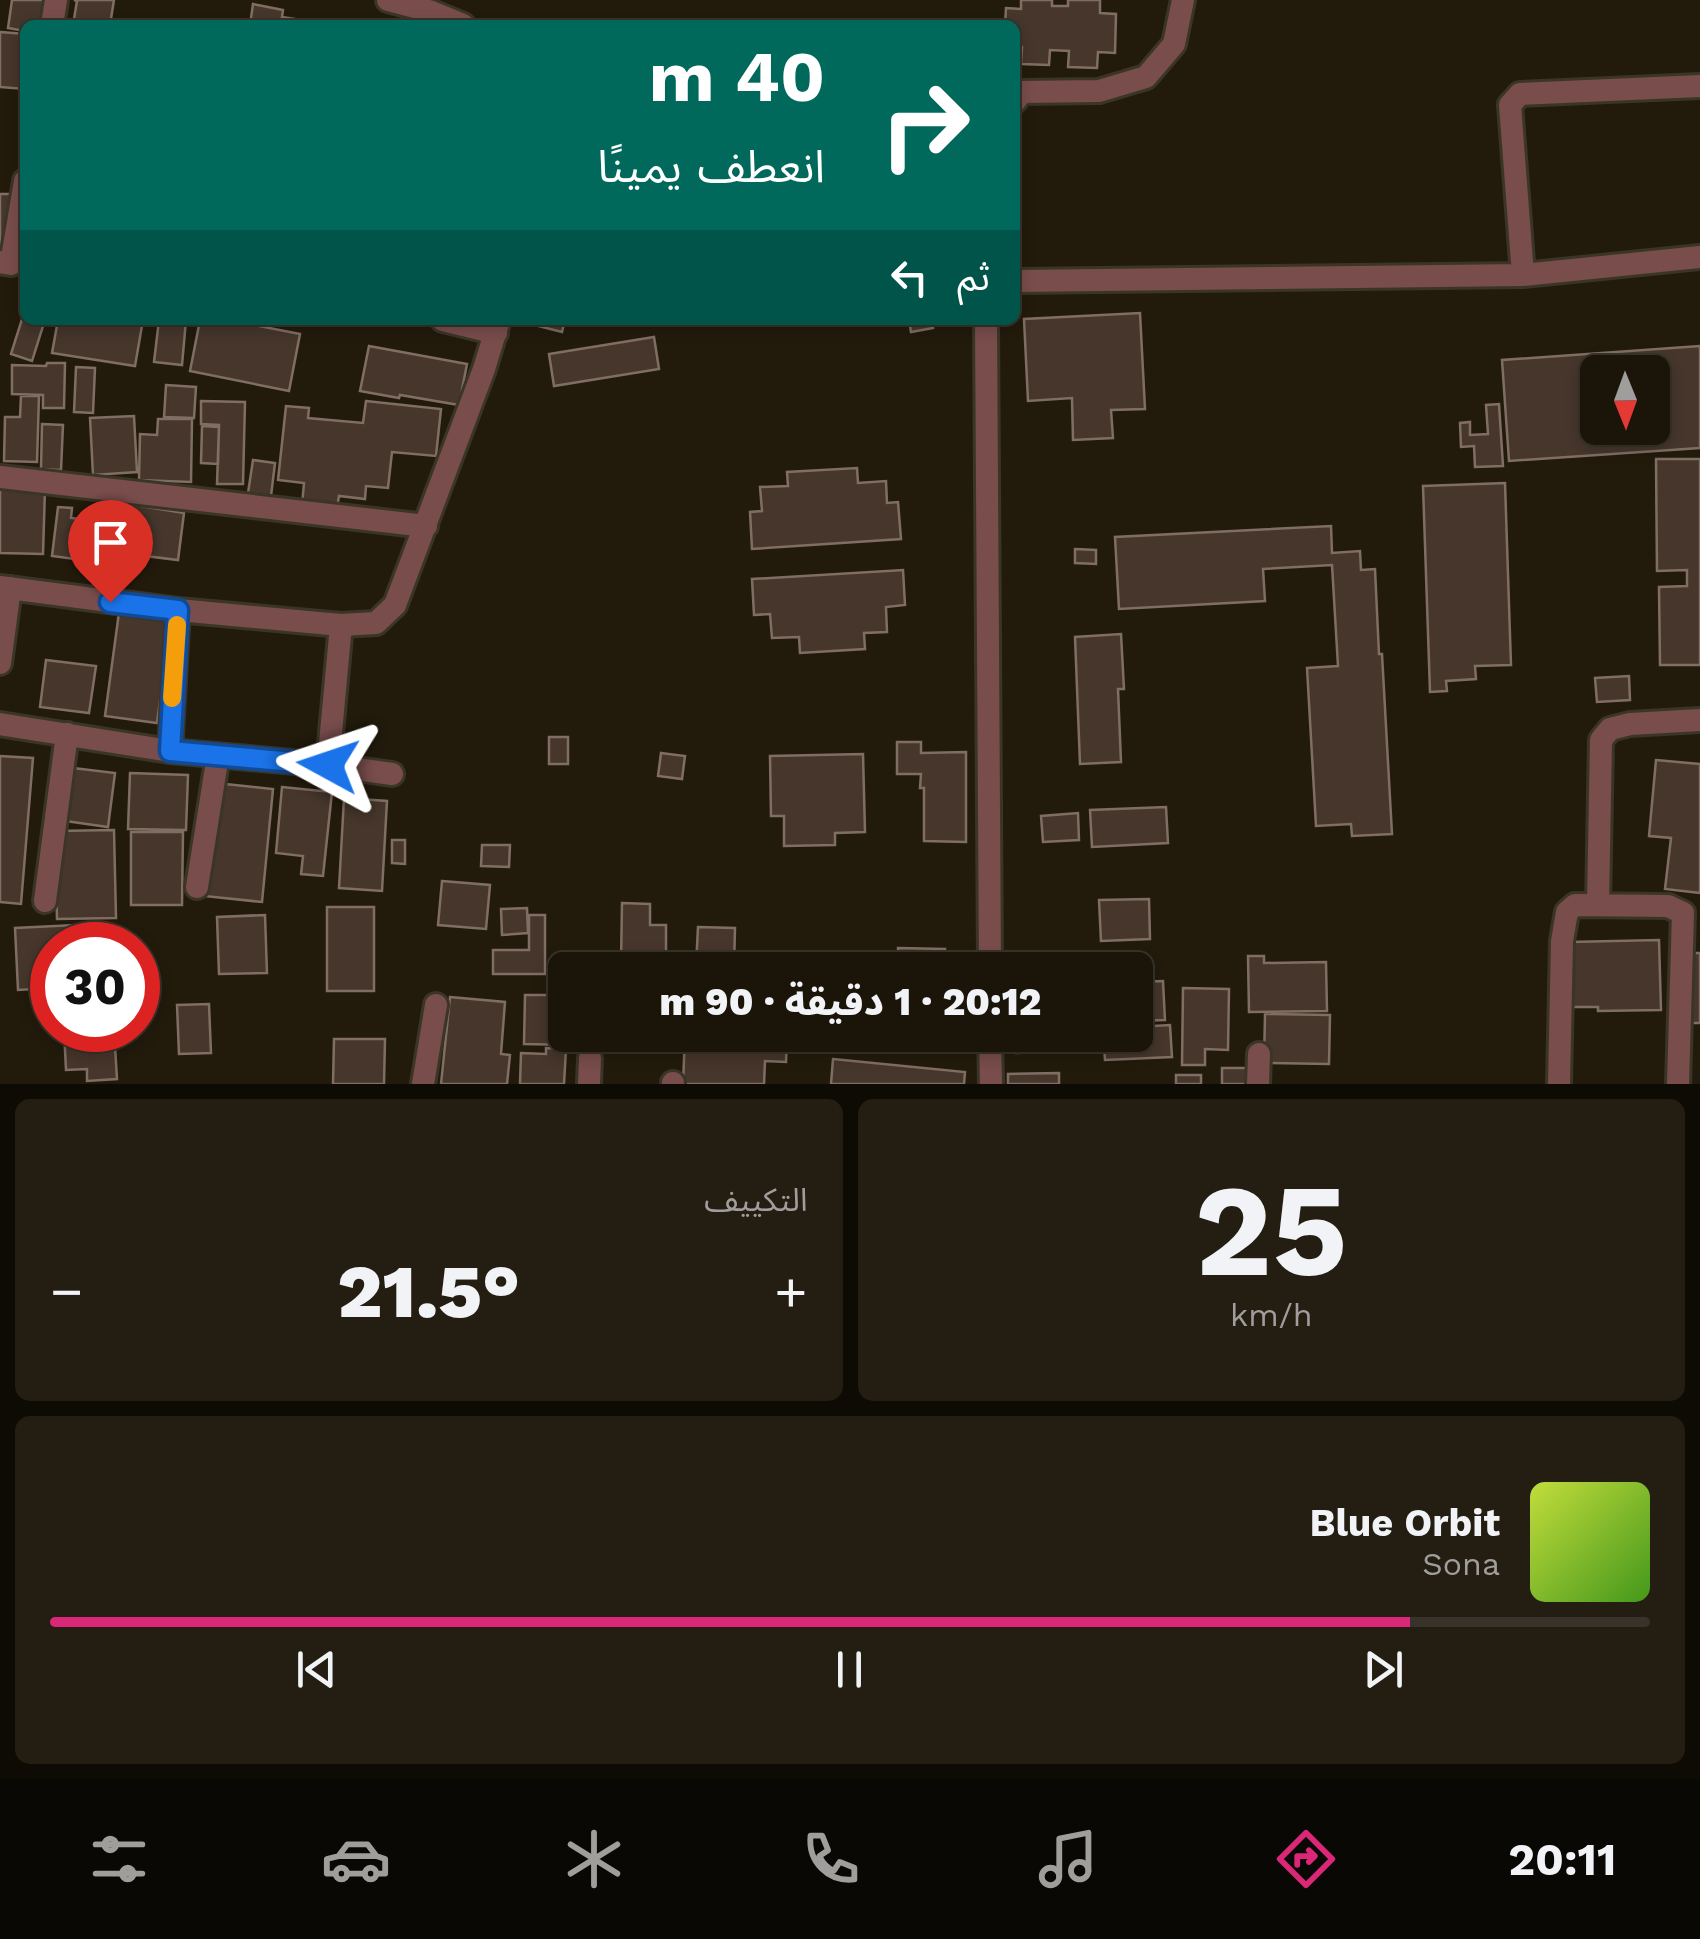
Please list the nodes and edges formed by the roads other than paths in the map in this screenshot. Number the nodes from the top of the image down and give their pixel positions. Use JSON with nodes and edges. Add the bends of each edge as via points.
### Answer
{"nodes":[{"id":1,"x":388,"y":0,"type":"edge"},
{"id":2,"x":1183,"y":0,"type":"edge"},
{"id":3,"x":427,"y":18,"type":"edge"},
{"id":4,"x":1700,"y":86,"type":"edge"},
{"id":5,"x":1020,"y":95,"type":"edge"},
{"id":6,"x":20,"y":211,"type":"edge"},
{"id":7,"x":1700,"y":257,"type":"edge"},
{"id":8,"x":0,"y":262,"type":"edge"},
{"id":9,"x":1523,"y":275,"type":"junction"},
{"id":10,"x":1020,"y":280,"type":"edge"},
{"id":11,"x":986,"y":325,"type":"edge"},
{"id":12,"x":497,"y":326,"type":"edge"},
{"id":13,"x":0,"y":477,"type":"edge"},
{"id":14,"x":426,"y":526,"type":"junction"},
{"id":15,"x":5,"y":588,"type":"edge"},
{"id":16,"x":178,"y":610,"type":"junction"},
{"id":17,"x":341,"y":626,"type":"junction"},
{"id":18,"x":0,"y":662,"type":"edge"},
{"id":19,"x":1700,"y":720,"type":"edge"},
{"id":20,"x":0,"y":724,"type":"edge"},
{"id":21,"x":66,"y":734,"type":"junction"},
{"id":22,"x":170,"y":751,"type":"junction"},
{"id":23,"x":218,"y":755,"type":"junction"},
{"id":24,"x":328,"y":765,"type":"junction"},
{"id":25,"x":392,"y":774,"type":"dead end"},
{"id":26,"x":197,"y":887,"type":"dead end"},
{"id":27,"x":45,"y":901,"type":"dead end"},
{"id":28,"x":1598,"y":905,"type":"junction"},
{"id":29,"x":990,"y":952,"type":"edge"},
{"id":30,"x":436,"y":1005,"type":"dead end"},
{"id":31,"x":990,"y":1052,"type":"edge"},
{"id":32,"x":1259,"y":1054,"type":"dead end"},
{"id":33,"x":590,"y":1058,"type":"dead end"},
{"id":34,"x":423,"y":1084,"type":"edge"},
{"id":35,"x":589,"y":1084,"type":"edge"},
{"id":36,"x":991,"y":1084,"type":"edge"},
{"id":37,"x":1258,"y":1084,"type":"edge"},
{"id":38,"x":1559,"y":1084,"type":"edge"},
{"id":39,"x":1678,"y":1084,"type":"edge"}],
"edges":[{"from":1,"to":3,"type":"street"},
{"from":2,"to":5,"type":"street","via":[[1174,44],[1146,77],[1099,91]]},
{"from":4,"to":9,"type":"street","via":[[1520,94],[1510,105]]},
{"from":6,"to":8,"type":"street","via":[[11,264]]},
{"from":7,"to":9,"type":"street"},
{"from":9,"to":10,"type":"street"},
{"from":11,"to":29,"type":"street"},
{"from":12,"to":14,"type":"street"},
{"from":13,"to":14,"type":"street"},
{"from":14,"to":17,"type":"street","via":[[395,605],[376,624]]},
{"from":15,"to":16,"type":"street"},
{"from":15,"to":18,"type":"street"},
{"from":16,"to":17,"type":"street"},
{"from":16,"to":22,"type":"street"},
{"from":17,"to":24,"type":"street"},
{"from":19,"to":28,"type":"street","via":[[1630,724],[1610,729],[1601,740]]},
{"from":20,"to":21,"type":"street"},
{"from":21,"to":22,"type":"street"},
{"from":21,"to":27,"type":"street"},
{"from":22,"to":23,"type":"street"},
{"from":23,"to":24,"type":"street"},
{"from":23,"to":26,"type":"street"},
{"from":24,"to":25,"type":"street"},
{"from":28,"to":38,"type":"street","via":[[1566,912]]},
{"from":28,"to":39,"type":"street","via":[[1668,906],[1683,913]]},
{"from":30,"to":34,"type":"street"},
{"from":31,"to":36,"type":"street"},
{"from":32,"to":37,"type":"street"},
{"from":33,"to":35,"type":"street"}]}
